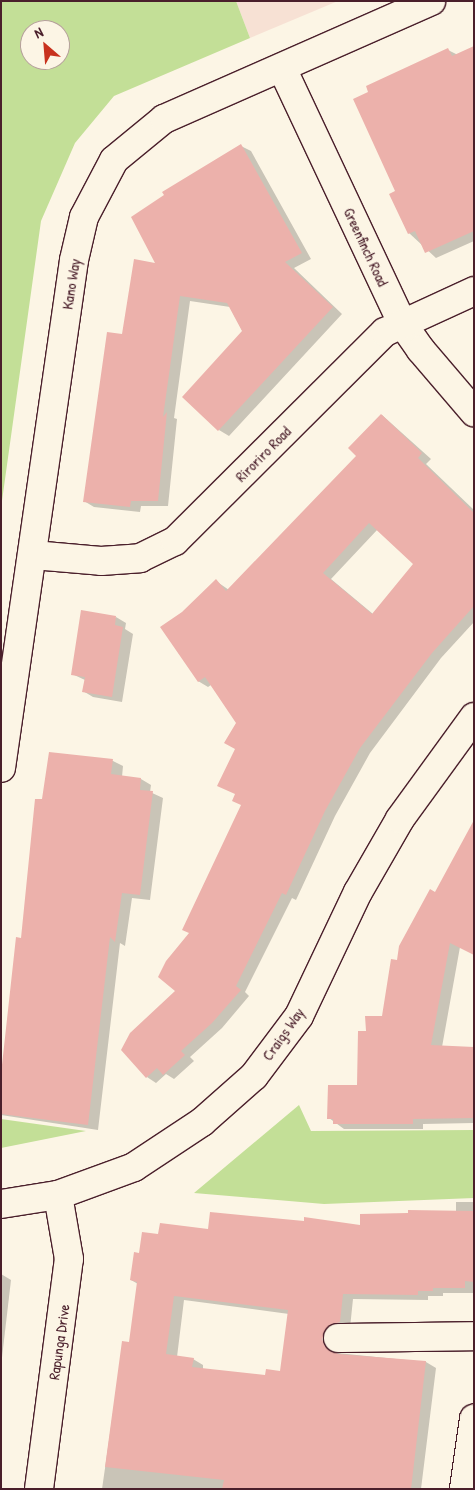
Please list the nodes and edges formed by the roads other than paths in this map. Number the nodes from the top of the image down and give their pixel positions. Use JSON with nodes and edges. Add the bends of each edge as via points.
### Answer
{"nodes":[{"id":1,"x":431,"y":1,"type":"edge"},
{"id":2,"x":282,"y":68,"type":"junction"},
{"id":3,"x":474,"y":291,"type":"edge"},
{"id":4,"x":402,"y":323,"type":"junction"},
{"id":5,"x":474,"y":412,"type":"edge"},
{"id":6,"x":33,"y":555,"type":"junction"},
{"id":7,"x":474,"y":717,"type":"edge"},
{"id":8,"x":1,"y":768,"type":"edge"},
{"id":9,"x":58,"y":1195,"type":"junction"},
{"id":10,"x":1,"y":1204,"type":"edge"},
{"id":11,"x":474,"y":1336,"type":"edge"},
{"id":12,"x":338,"y":1338,"type":"dead end"},
{"id":13,"x":474,"y":1419,"type":"edge"},
{"id":14,"x":38,"y":1489,"type":"edge"},
{"id":15,"x":464,"y":1489,"type":"edge"}],
"edges":[{"from":1,"to":2,"type":"street","name":"Kano Way"},
{"from":2,"to":4,"type":"street","name":"Greenfinch Road"},
{"from":2,"to":6,"type":"street","name":"Kano Way","via":[[164,119],[114,160],[84,217],[74,260]]},
{"from":3,"to":4,"type":"street","name":"Riroriro Road"},
{"from":4,"to":5,"type":"street","name":"Greenfinch Road"},
{"from":4,"to":6,"type":"street","name":"Riroriro Road","via":[[385,332],[175,541],[140,558],[100,561]]},
{"from":6,"to":8,"type":"street","name":"Kano Way"},
{"from":7,"to":9,"type":"street","name":"Craigs Way","via":[[400,819],[358,892],[299,1016],[254,1076],[169,1146],[104,1180]]},
{"from":9,"to":10,"type":"street","name":"Craigs Way"},
{"from":9,"to":14,"type":"street","name":"Rapunga Drive","via":[[69,1259]]},
{"from":11,"to":12,"type":"street"},
{"from":13,"to":15,"type":"street"}]}
